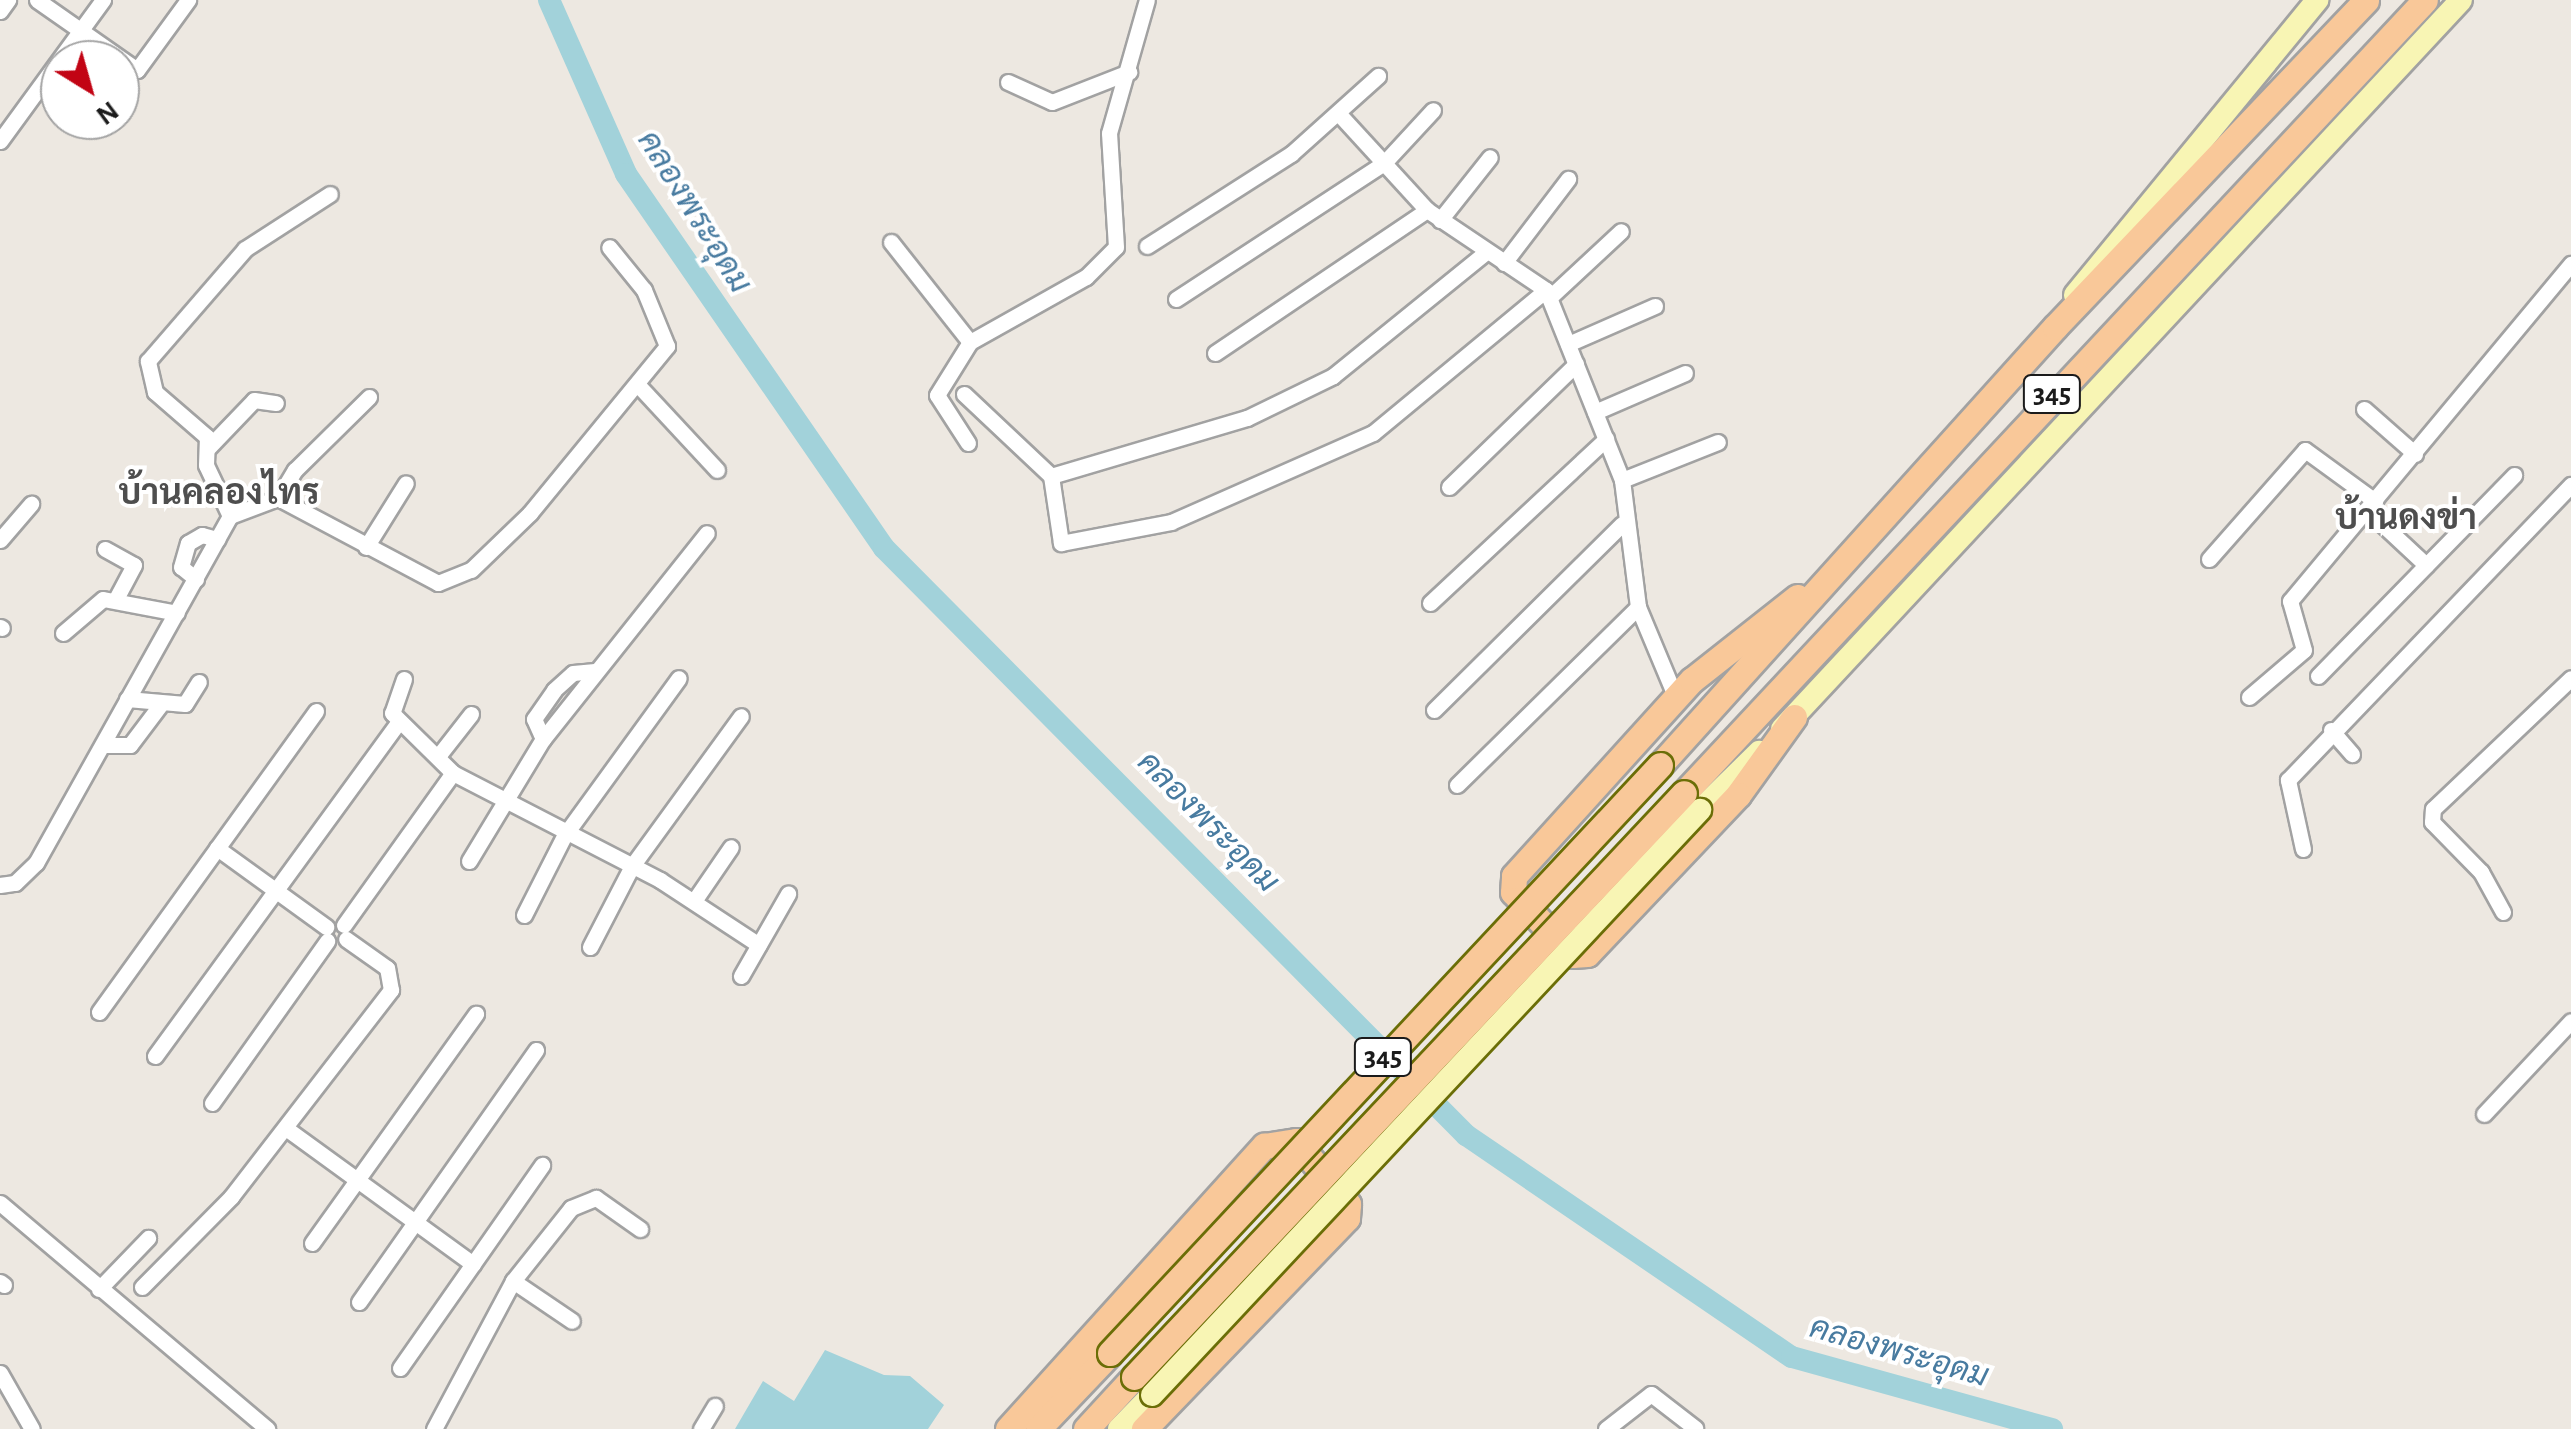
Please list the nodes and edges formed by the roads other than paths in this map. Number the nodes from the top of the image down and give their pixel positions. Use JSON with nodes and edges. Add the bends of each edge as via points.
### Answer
{"nodes":[{"id":1,"x":8,"y":0,"type":"edge"},
{"id":2,"x":37,"y":0,"type":"edge"},
{"id":3,"x":103,"y":0,"type":"edge"},
{"id":4,"x":188,"y":0,"type":"edge"},
{"id":5,"x":1147,"y":0,"type":"edge"},
{"id":6,"x":2316,"y":0,"type":"edge"},
{"id":7,"x":2366,"y":0,"type":"edge"},
{"id":8,"x":2425,"y":0,"type":"edge"},
{"id":9,"x":2461,"y":0,"type":"edge"},
{"id":10,"x":2475,"y":0,"type":"edge"},
{"id":11,"x":0,"y":11,"type":"edge"},
{"id":12,"x":82,"y":30,"type":"junction"},
{"id":13,"x":2430,"y":35,"type":"junction"},
{"id":14,"x":1129,"y":72,"type":"junction"},
{"id":15,"x":1378,"y":76,"type":"dead end"},
{"id":16,"x":1008,"y":82,"type":"dead end"},
{"id":17,"x":1433,"y":110,"type":"dead end"},
{"id":18,"x":1339,"y":114,"type":"junction"},
{"id":19,"x":0,"y":141,"type":"edge"},
{"id":20,"x":1490,"y":157,"type":"dead end"},
{"id":21,"x":1384,"y":163,"type":"junction"},
{"id":22,"x":1568,"y":179,"type":"dead end"},
{"id":23,"x":330,"y":194,"type":"dead end"},
{"id":24,"x":1433,"y":215,"type":"junction"},
{"id":25,"x":1620,"y":231,"type":"dead end"},
{"id":26,"x":891,"y":242,"type":"dead end"},
{"id":27,"x":1146,"y":246,"type":"dead end"},
{"id":28,"x":609,"y":247,"type":"dead end"},
{"id":29,"x":1486,"y":252,"type":"junction"},
{"id":30,"x":1504,"y":263,"type":"junction"},
{"id":31,"x":2571,"y":264,"type":"edge"},
{"id":32,"x":1547,"y":294,"type":"junction"},
{"id":33,"x":1176,"y":299,"type":"dead end"},
{"id":34,"x":1656,"y":306,"type":"dead end"},
{"id":35,"x":2055,"y":328,"type":"junction"},
{"id":36,"x":970,"y":342,"type":"junction"},
{"id":37,"x":1568,"y":344,"type":"junction"},
{"id":38,"x":1215,"y":353,"type":"dead end"},
{"id":39,"x":1576,"y":364,"type":"junction"},
{"id":40,"x":1685,"y":373,"type":"dead end"},
{"id":41,"x":638,"y":385,"type":"junction"},
{"id":42,"x":964,"y":394,"type":"dead end"},
{"id":43,"x":369,"y":397,"type":"dead end"},
{"id":44,"x":276,"y":402,"type":"dead end"},
{"id":45,"x":2364,"y":409,"type":"dead end"},
{"id":46,"x":1595,"y":412,"type":"junction"},
{"id":47,"x":1606,"y":439,"type":"junction"},
{"id":48,"x":1718,"y":442,"type":"dead end"},
{"id":49,"x":968,"y":444,"type":"dead end"},
{"id":50,"x":208,"y":448,"type":"junction"},
{"id":51,"x":2415,"y":454,"type":"junction"},
{"id":52,"x":717,"y":470,"type":"dead end"},
{"id":53,"x":2514,"y":475,"type":"dead end"},
{"id":54,"x":1051,"y":476,"type":"junction"},
{"id":55,"x":1622,"y":480,"type":"junction"},
{"id":56,"x":406,"y":483,"type":"dead end"},
{"id":57,"x":2571,"y":485,"type":"edge"},
{"id":58,"x":1450,"y":486,"type":"dead end"},
{"id":59,"x":278,"y":498,"type":"junction"},
{"id":60,"x":31,"y":504,"type":"dead end"},
{"id":61,"x":2371,"y":506,"type":"junction"},
{"id":62,"x":230,"y":516,"type":"junction"},
{"id":63,"x":1622,"y":524,"type":"junction"},
{"id":64,"x":707,"y":532,"type":"dead end"},
{"id":65,"x":217,"y":539,"type":"junction"},
{"id":66,"x":0,"y":540,"type":"edge"},
{"id":67,"x":366,"y":547,"type":"junction"},
{"id":68,"x":104,"y":549,"type":"dead end"},
{"id":69,"x":2210,"y":559,"type":"dead end"},
{"id":70,"x":2426,"y":565,"type":"junction"},
{"id":71,"x":196,"y":578,"type":"junction"},
{"id":72,"x":1822,"y":585,"type":"junction"},
{"id":73,"x":117,"y":597,"type":"junction"},
{"id":74,"x":1430,"y":603,"type":"dead end"},
{"id":75,"x":1638,"y":608,"type":"junction"},
{"id":76,"x":177,"y":613,"type":"junction"},
{"id":77,"x":63,"y":633,"type":"dead end"},
{"id":78,"x":2318,"y":676,"type":"dead end"},
{"id":79,"x":679,"y":678,"type":"dead end"},
{"id":80,"x":2571,"y":678,"type":"edge"},
{"id":81,"x":404,"y":680,"type":"dead end"},
{"id":82,"x":199,"y":682,"type":"dead end"},
{"id":83,"x":2249,"y":697,"type":"dead end"},
{"id":84,"x":1676,"y":698,"type":"junction"},
{"id":85,"x":127,"y":699,"type":"junction"},
{"id":86,"x":161,"y":704,"type":"junction"},
{"id":87,"x":1434,"y":710,"type":"dead end"},
{"id":88,"x":316,"y":712,"type":"dead end"},
{"id":89,"x":471,"y":714,"type":"dead end"},
{"id":90,"x":742,"y":716,"type":"dead end"},
{"id":91,"x":1794,"y":717,"type":"junction"},
{"id":92,"x":400,"y":721,"type":"junction"},
{"id":93,"x":2331,"y":730,"type":"junction"},
{"id":94,"x":104,"y":745,"type":"junction"},
{"id":95,"x":2352,"y":754,"type":"dead end"},
{"id":96,"x":440,"y":755,"type":"junction"},
{"id":97,"x":453,"y":772,"type":"junction"},
{"id":98,"x":1457,"y":785,"type":"dead end"},
{"id":99,"x":500,"y":802,"type":"junction"},
{"id":100,"x":1692,"y":802,"type":"junction"},
{"id":101,"x":564,"y":836,"type":"junction"},
{"id":102,"x":731,"y":847,"type":"dead end"},
{"id":103,"x":216,"y":848,"type":"junction"},
{"id":104,"x":2303,"y":848,"type":"dead end"},
{"id":105,"x":470,"y":861,"type":"dead end"},
{"id":106,"x":632,"y":866,"type":"junction"},
{"id":107,"x":0,"y":884,"type":"edge"},
{"id":108,"x":275,"y":890,"type":"junction"},
{"id":109,"x":788,"y":894,"type":"dead end"},
{"id":110,"x":694,"y":902,"type":"junction"},
{"id":111,"x":2503,"y":912,"type":"dead end"},
{"id":112,"x":524,"y":915,"type":"dead end"},
{"id":113,"x":345,"y":932,"type":"junction"},
{"id":114,"x":327,"y":934,"type":"junction"},
{"id":115,"x":759,"y":945,"type":"junction"},
{"id":116,"x":590,"y":947,"type":"dead end"},
{"id":117,"x":741,"y":976,"type":"dead end"},
{"id":118,"x":99,"y":1012,"type":"dead end"},
{"id":119,"x":476,"y":1014,"type":"dead end"},
{"id":120,"x":2571,"y":1021,"type":"edge"},
{"id":121,"x":536,"y":1050,"type":"dead end"},
{"id":122,"x":155,"y":1056,"type":"dead end"},
{"id":123,"x":212,"y":1103,"type":"dead end"},
{"id":124,"x":2484,"y":1114,"type":"dead end"},
{"id":125,"x":288,"y":1129,"type":"junction"},
{"id":126,"x":542,"y":1166,"type":"dead end"},
{"id":127,"x":357,"y":1180,"type":"junction"},
{"id":128,"x":0,"y":1203,"type":"edge"},
{"id":129,"x":415,"y":1221,"type":"junction"},
{"id":130,"x":640,"y":1228,"type":"dead end"},
{"id":131,"x":148,"y":1238,"type":"dead end"},
{"id":132,"x":312,"y":1243,"type":"dead end"},
{"id":133,"x":473,"y":1264,"type":"junction"},
{"id":134,"x":512,"y":1281,"type":"junction"},
{"id":135,"x":99,"y":1289,"type":"junction"},
{"id":136,"x":133,"y":1298,"type":"junction"},
{"id":137,"x":359,"y":1302,"type":"dead end"},
{"id":138,"x":572,"y":1322,"type":"dead end"},
{"id":139,"x":400,"y":1368,"type":"dead end"},
{"id":140,"x":0,"y":1373,"type":"edge"},
{"id":141,"x":1143,"y":1386,"type":"junction"},
{"id":142,"x":715,"y":1406,"type":"dead end"},
{"id":143,"x":1694,"y":1428,"type":"edge"},
{"id":144,"x":32,"y":1429,"type":"edge"},
{"id":145,"x":267,"y":1429,"type":"edge"},
{"id":146,"x":434,"y":1429,"type":"edge"},
{"id":147,"x":701,"y":1429,"type":"edge"},
{"id":148,"x":1008,"y":1429,"type":"edge"},
{"id":149,"x":1038,"y":1429,"type":"edge"},
{"id":150,"x":1086,"y":1429,"type":"edge"},
{"id":151,"x":1119,"y":1429,"type":"edge"},
{"id":152,"x":1144,"y":1429,"type":"edge"},
{"id":153,"x":1606,"y":1429,"type":"edge"}],
"edges":[{"from":1,"to":11,"type":"street"},
{"from":2,"to":12,"type":"street"},
{"from":3,"to":12,"type":"street"},
{"from":4,"to":12,"type":"street","via":[[138,70]]},
{"from":5,"to":14,"type":"street"},
{"from":6,"to":35,"type":"main road","number":"345","via":[[2122,231]]},
{"from":7,"to":35,"type":"main road","number":"345"},
{"from":8,"to":100,"type":"main road","number":"345"},
{"from":9,"to":13,"type":"main road","number":"345"},
{"from":10,"to":13,"type":"main road"},
{"from":12,"to":19,"type":"street"},
{"from":13,"to":91,"type":"main road","number":"345"},
{"from":14,"to":16,"type":"street","via":[[1052,102]]},
{"from":14,"to":36,"type":"street","via":[[1109,133],[1120,212],[1112,256]]},
{"from":15,"to":18,"type":"street"},
{"from":17,"to":21,"type":"street"},
{"from":18,"to":21,"type":"street"},
{"from":18,"to":27,"type":"street"},
{"from":20,"to":24,"type":"street"},
{"from":21,"to":24,"type":"street"},
{"from":21,"to":33,"type":"street"},
{"from":22,"to":30,"type":"street"},
{"from":23,"to":50,"type":"street","via":[[246,250],[148,361],[150,386],[202,430]]},
{"from":24,"to":29,"type":"street"},
{"from":24,"to":38,"type":"street"},
{"from":25,"to":32,"type":"street"},
{"from":26,"to":36,"type":"street"},
{"from":28,"to":41,"type":"street","via":[[637,278],[667,333],[663,354]]},
{"from":29,"to":30,"type":"street"},
{"from":29,"to":54,"type":"street","via":[[1333,376],[1248,418]]},
{"from":30,"to":32,"type":"street"},
{"from":31,"to":51,"type":"street"},
{"from":32,"to":37,"type":"street"},
{"from":32,"to":54,"type":"street","via":[[1373,433],[1171,522],[1061,543]]},
{"from":34,"to":37,"type":"street"},
{"from":35,"to":72,"type":"main road","number":"345"},
{"from":36,"to":49,"type":"street","via":[[937,395]]},
{"from":37,"to":39,"type":"street"},
{"from":39,"to":46,"type":"street"},
{"from":39,"to":58,"type":"street"},
{"from":40,"to":46,"type":"street"},
{"from":41,"to":52,"type":"street"},
{"from":41,"to":67,"type":"street","via":[[530,512],[457,580],[438,583]]},
{"from":42,"to":54,"type":"street"},
{"from":43,"to":59,"type":"street","via":[[295,470]]},
{"from":44,"to":50,"type":"street","via":[[254,400]]},
{"from":45,"to":51,"type":"street"},
{"from":46,"to":47,"type":"street"},
{"from":47,"to":55,"type":"street"},
{"from":47,"to":74,"type":"street"},
{"from":48,"to":55,"type":"street"},
{"from":50,"to":62,"type":"street","via":[[206,465]]},
{"from":51,"to":61,"type":"street"},
{"from":53,"to":70,"type":"street"},
{"from":55,"to":63,"type":"street"},
{"from":56,"to":67,"type":"street"},
{"from":57,"to":93,"type":"street"},
{"from":59,"to":62,"type":"street"},
{"from":59,"to":67,"type":"street"},
{"from":60,"to":66,"type":"street"},
{"from":61,"to":69,"type":"street","via":[[2304,450]]},
{"from":61,"to":70,"type":"street"},
{"from":61,"to":83,"type":"street","via":[[2290,602],[2304,650]]},
{"from":62,"to":65,"type":"street"},
{"from":63,"to":75,"type":"street"},
{"from":63,"to":87,"type":"street"},
{"from":64,"to":99,"type":"street"},
{"from":65,"to":71,"type":"street"},
{"from":65,"to":71,"type":"street","via":[[202,535],[188,543],[181,567]]},
{"from":68,"to":73,"type":"street","via":[[134,564]]},
{"from":70,"to":78,"type":"street"},
{"from":71,"to":76,"type":"street"},
{"from":72,"to":84,"type":"main road","via":[[1781,608]]},
{"from":72,"to":149,"type":"main road","number":"345","bridge":true},
{"from":73,"to":76,"type":"street"},
{"from":73,"to":77,"type":"street","via":[[93,604]]},
{"from":75,"to":84,"type":"street"},
{"from":75,"to":98,"type":"street"},
{"from":76,"to":85,"type":"street"},
{"from":79,"to":101,"type":"street"},
{"from":80,"to":111,"type":"street","via":[[2431,815],[2488,882]]},
{"from":81,"to":92,"type":"street","via":[[390,708]]},
{"from":82,"to":86,"type":"street","via":[[185,704]]},
{"from":84,"to":91,"type":"main road","via":[[1511,884],[1579,958],[1738,795]]},
{"from":85,"to":86,"type":"street"},
{"from":85,"to":94,"type":"street"},
{"from":86,"to":94,"type":"street","via":[[130,745]]},
{"from":88,"to":103,"type":"street"},
{"from":89,"to":96,"type":"street"},
{"from":90,"to":106,"type":"street"},
{"from":91,"to":100,"type":"main road","number":"345"},
{"from":92,"to":96,"type":"street"},
{"from":92,"to":108,"type":"street"},
{"from":93,"to":95,"type":"street"},
{"from":93,"to":104,"type":"street","via":[[2288,780]]},
{"from":94,"to":107,"type":"street","via":[[36,863],[15,883]]},
{"from":96,"to":97,"type":"street"},
{"from":97,"to":99,"type":"street"},
{"from":97,"to":113,"type":"street"},
{"from":99,"to":101,"type":"street"},
{"from":99,"to":105,"type":"street"},
{"from":100,"to":141,"type":"main road","number":"345","bridge":true},
{"from":101,"to":106,"type":"street"},
{"from":101,"to":112,"type":"street"},
{"from":102,"to":110,"type":"street"},
{"from":103,"to":108,"type":"street"},
{"from":103,"to":118,"type":"street"},
{"from":106,"to":110,"type":"street"},
{"from":106,"to":116,"type":"street"},
{"from":108,"to":114,"type":"street"},
{"from":108,"to":122,"type":"street"},
{"from":109,"to":115,"type":"street"},
{"from":110,"to":115,"type":"street"},
{"from":113,"to":114,"type":"street"},
{"from":113,"to":125,"type":"street","via":[[387,968],[390,990]]},
{"from":114,"to":123,"type":"street"},
{"from":115,"to":117,"type":"street"},
{"from":119,"to":127,"type":"street"},
{"from":120,"to":124,"type":"street"},
{"from":121,"to":129,"type":"street"},
{"from":125,"to":127,"type":"street"},
{"from":125,"to":136,"type":"street"},
{"from":126,"to":133,"type":"street"},
{"from":127,"to":129,"type":"street"},
{"from":127,"to":132,"type":"street"},
{"from":128,"to":135,"type":"street"},
{"from":129,"to":133,"type":"street"},
{"from":129,"to":137,"type":"street"},
{"from":130,"to":134,"type":"street","via":[[588,1197]]},
{"from":131,"to":135,"type":"street"},
{"from":133,"to":139,"type":"street"},
{"from":134,"to":138,"type":"street"},
{"from":134,"to":146,"type":"street"},
{"from":135,"to":136,"type":"street"},
{"from":136,"to":145,"type":"street"},
{"from":140,"to":144,"type":"street"},
{"from":141,"to":150,"type":"main road","number":"345"},
{"from":141,"to":151,"type":"main road","number":"345"},
{"from":142,"to":147,"type":"street"},
{"from":143,"to":153,"type":"street","via":[[1651,1394]]},
{"from":148,"to":152,"type":"main road","via":[[1264,1146],[1296,1140],[1348,1204],[1347,1218]]}]}
